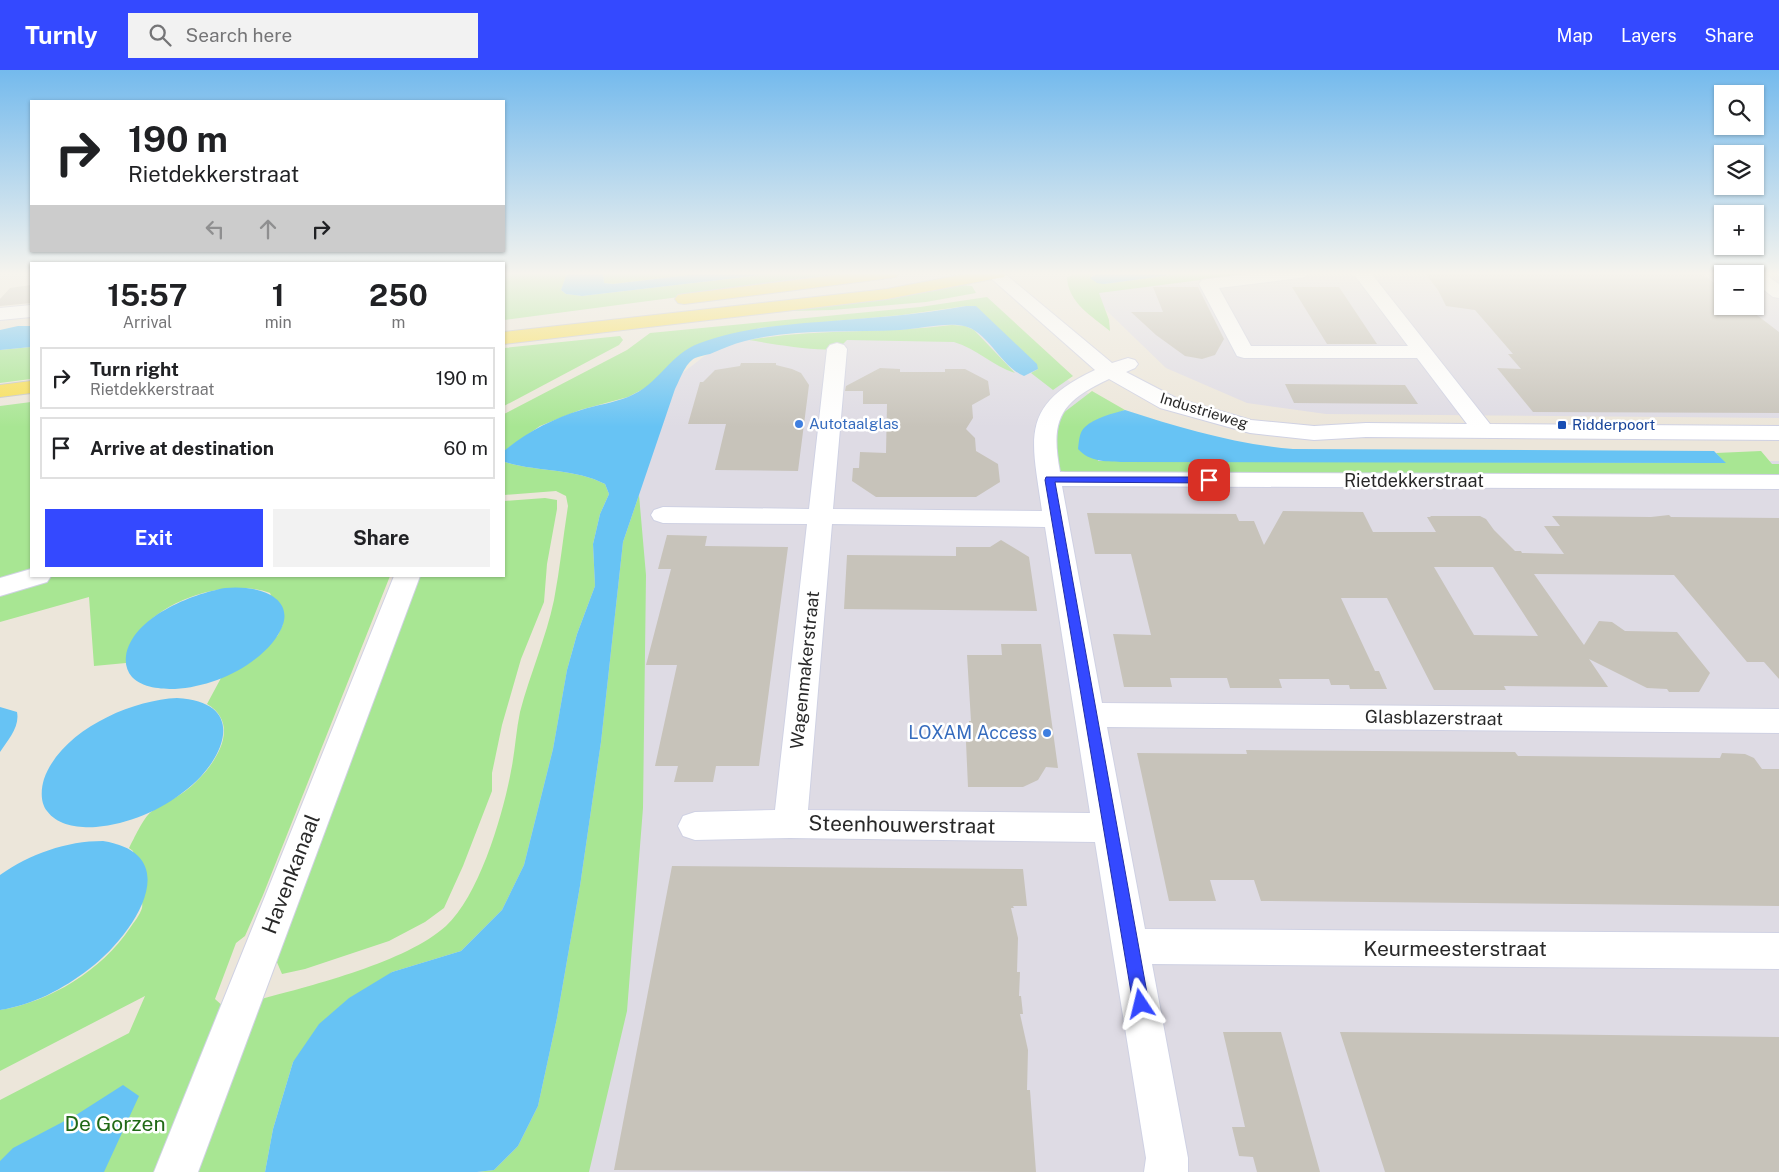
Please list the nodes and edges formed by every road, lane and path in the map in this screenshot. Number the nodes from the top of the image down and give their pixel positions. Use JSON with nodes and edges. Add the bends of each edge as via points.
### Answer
{"nodes":[{"id":1,"x":622,"y":324,"type":"edge"},
{"id":2,"x":1063,"y":324,"type":"edge"},
{"id":3,"x":1074,"y":324,"type":"edge"},
{"id":4,"x":1229,"y":324,"type":"edge"},
{"id":5,"x":1402,"y":324,"type":"edge"},
{"id":6,"x":505,"y":338,"type":"edge"},
{"id":7,"x":837,"y":349,"type":"dead end"},
{"id":8,"x":1423,"y":352,"type":"junction"},
{"id":9,"x":1118,"y":367,"type":"junction"},
{"id":10,"x":30,"y":387,"type":"edge"},
{"id":11,"x":0,"y":391,"type":"edge"},
{"id":12,"x":1484,"y":431,"type":"junction"},
{"id":13,"x":1779,"y":433,"type":"edge"},
{"id":14,"x":1050,"y":480,"type":"junction"},
{"id":15,"x":1779,"y":482,"type":"edge"},
{"id":16,"x":663,"y":515,"type":"dead end"},
{"id":17,"x":820,"y":516,"type":"junction"},
{"id":18,"x":1056,"y":519,"type":"junction"},
{"id":19,"x":35,"y":577,"type":"edge"},
{"id":20,"x":407,"y":577,"type":"edge"},
{"id":21,"x":0,"y":587,"type":"edge"},
{"id":22,"x":1089,"y":715,"type":"junction"},
{"id":23,"x":1779,"y":722,"type":"edge"},
{"id":24,"x":790,"y":824,"type":"junction"},
{"id":25,"x":695,"y":826,"type":"dead end"},
{"id":26,"x":1110,"y":828,"type":"junction"},
{"id":27,"x":1131,"y":946,"type":"junction"},
{"id":28,"x":1779,"y":951,"type":"edge"},
{"id":29,"x":176,"y":1172,"type":"edge"},
{"id":30,"x":1166,"y":1172,"type":"edge"}],
"edges":[{"from":1,"to":6,"type":"main road"},
{"from":2,"to":9,"type":"street","name":"Industrieweg"},
{"from":3,"to":9,"type":"street","name":"Industrieweg"},
{"from":4,"to":8,"type":"street","via":[[1244,352]]},
{"from":5,"to":8,"type":"street"},
{"from":7,"to":17,"type":"street","name":"Wagenmakerstraat"},
{"from":8,"to":12,"type":"street"},
{"from":9,"to":12,"type":"street","name":"Industrieweg","via":[[1168,403],[1250,426],[1314,433]]},
{"from":9,"to":14,"type":"street","via":[[1073,391],[1054,409],[1046,424],[1044,438]]},
{"from":10,"to":11,"type":"main road"},
{"from":12,"to":13,"type":"street","name":"Industrieweg"},
{"from":14,"to":15,"type":"street","name":"Rietdekkerstraat"},
{"from":14,"to":18,"type":"street"},
{"from":16,"to":17,"type":"street"},
{"from":17,"to":18,"type":"street"},
{"from":17,"to":24,"type":"street","name":"Wagenmakerstraat"},
{"from":18,"to":22,"type":"street"},
{"from":19,"to":21,"type":"street"},
{"from":20,"to":29,"type":"street","name":"Havenkanaal"},
{"from":22,"to":23,"type":"street","name":"Glasblazerstraat"},
{"from":22,"to":26,"type":"street"},
{"from":24,"to":25,"type":"street","name":"Steenhouwerstraat"},
{"from":24,"to":26,"type":"street","name":"Steenhouwerstraat"},
{"from":26,"to":27,"type":"street"},
{"from":27,"to":28,"type":"street","name":"Keurmeesterstraat"},
{"from":27,"to":30,"type":"street"}]}
